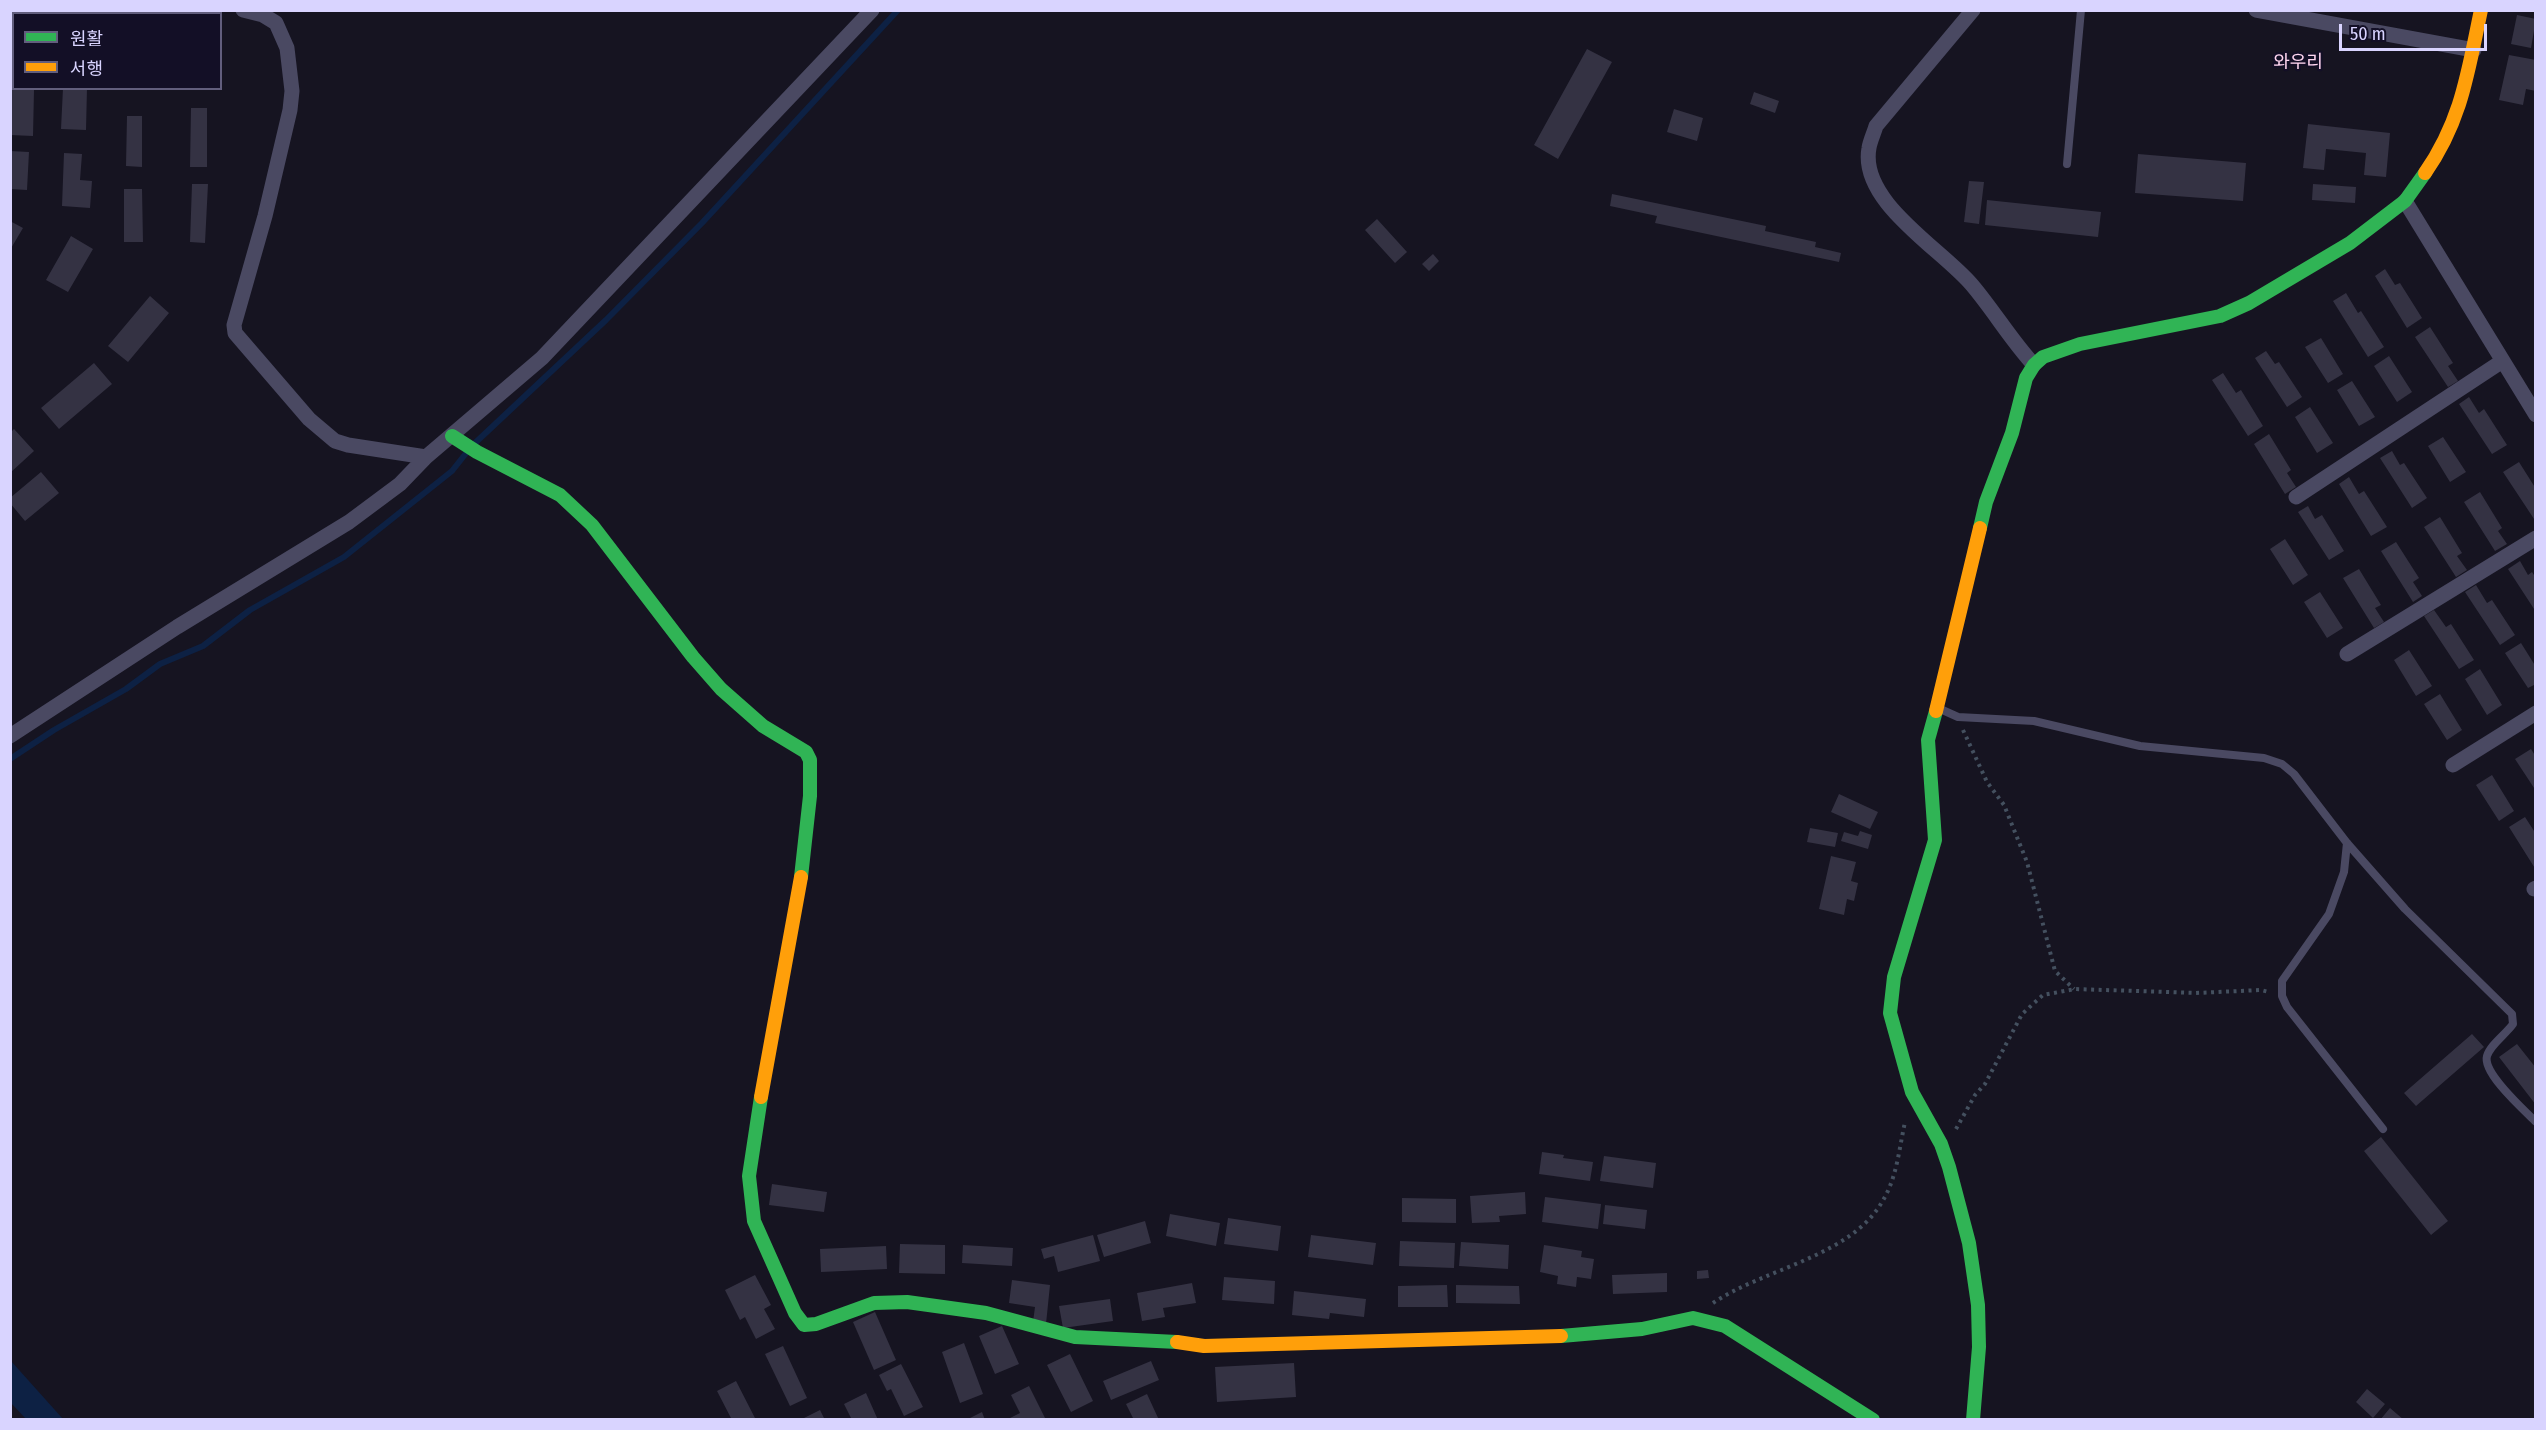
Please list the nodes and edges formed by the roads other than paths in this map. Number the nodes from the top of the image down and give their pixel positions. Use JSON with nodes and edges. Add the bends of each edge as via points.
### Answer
{"nodes":[{"id":1,"x":243,"y":10,"type":"edge"},
{"id":2,"x":872,"y":10,"type":"edge"},
{"id":3,"x":1973,"y":10,"type":"edge"},
{"id":4,"x":2081,"y":10,"type":"edge"},
{"id":5,"x":2256,"y":10,"type":"edge"},
{"id":6,"x":2481,"y":10,"type":"edge"},
{"id":7,"x":2474,"y":50,"type":"junction"},
{"id":8,"x":2067,"y":164,"type":"dead end"},
{"id":9,"x":2405,"y":201,"type":"junction"},
{"id":10,"x":2501,"y":362,"type":"junction"},
{"id":11,"x":2034,"y":365,"type":"junction"},
{"id":12,"x":2535,"y":415,"type":"edge"},
{"id":13,"x":452,"y":436,"type":"junction"},
{"id":14,"x":426,"y":457,"type":"junction"},
{"id":15,"x":2296,"y":497,"type":"dead end"},
{"id":16,"x":2535,"y":538,"type":"edge"},
{"id":17,"x":2347,"y":654,"type":"dead end"},
{"id":18,"x":1937,"y":708,"type":"junction"},
{"id":19,"x":2535,"y":713,"type":"edge"},
{"id":20,"x":10,"y":736,"type":"edge"},
{"id":21,"x":2453,"y":765,"type":"dead end"},
{"id":22,"x":2347,"y":843,"type":"junction"},
{"id":23,"x":2535,"y":1122,"type":"edge"},
{"id":24,"x":2383,"y":1129,"type":"dead end"},
{"id":25,"x":1873,"y":1419,"type":"edge"},
{"id":26,"x":1973,"y":1419,"type":"edge"}],
"edges":[{"from":1,"to":14,"type":"street","via":[[276,23],[287,48],[292,91],[235,333],[309,419],[335,441]]},
{"from":2,"to":13,"type":"street","via":[[576,324]]},
{"from":3,"to":11,"type":"street","via":[[1876,126],[1868,150],[1872,174],[1882,197],[1897,216],[1973,286]]},
{"from":4,"to":8,"type":"lane"},
{"from":5,"to":7,"type":"street"},
{"from":6,"to":7,"type":"street"},
{"from":7,"to":9,"type":"street","via":[[2453,125]]},
{"from":9,"to":10,"type":"street"},
{"from":9,"to":11,"type":"street","via":[[2350,243],[2257,299],[2220,316],[2080,344],[2043,357]]},
{"from":10,"to":12,"type":"street"},
{"from":10,"to":15,"type":"street"},
{"from":11,"to":18,"type":"street","via":[[2026,378],[2012,433],[1986,502]]},
{"from":13,"to":14,"type":"street"},
{"from":13,"to":25,"type":"street","via":[[560,495],[592,525],[721,689],[763,726],[806,752],[810,760],[799,899],[767,1053],[749,1176],[754,1221],[804,1325],[874,1304],[907,1302],[986,1313],[1075,1337],[1165,1340],[1204,1346],[1545,1338],[1642,1329],[1693,1318],[1725,1326]]},
{"from":14,"to":20,"type":"street","via":[[400,484],[349,522],[177,627]]},
{"from":16,"to":17,"type":"street"},
{"from":18,"to":22,"type":"lane","via":[[1958,717],[2034,721],[2140,746],[2264,758],[2282,764],[2294,774]]},
{"from":18,"to":26,"type":"street","via":[[1928,740],[1935,840],[1892,993],[1890,1013],[1912,1092],[1944,1153],[1969,1243],[1978,1305],[1979,1347]]},
{"from":19,"to":21,"type":"street"},
{"from":22,"to":23,"type":"lane","via":[[2405,909],[2512,1014],[2512,1024],[2487,1055],[2486,1062],[2491,1074]]},
{"from":22,"to":24,"type":"lane","via":[[2344,872],[2329,914],[2282,981],[2282,996]]}]}
